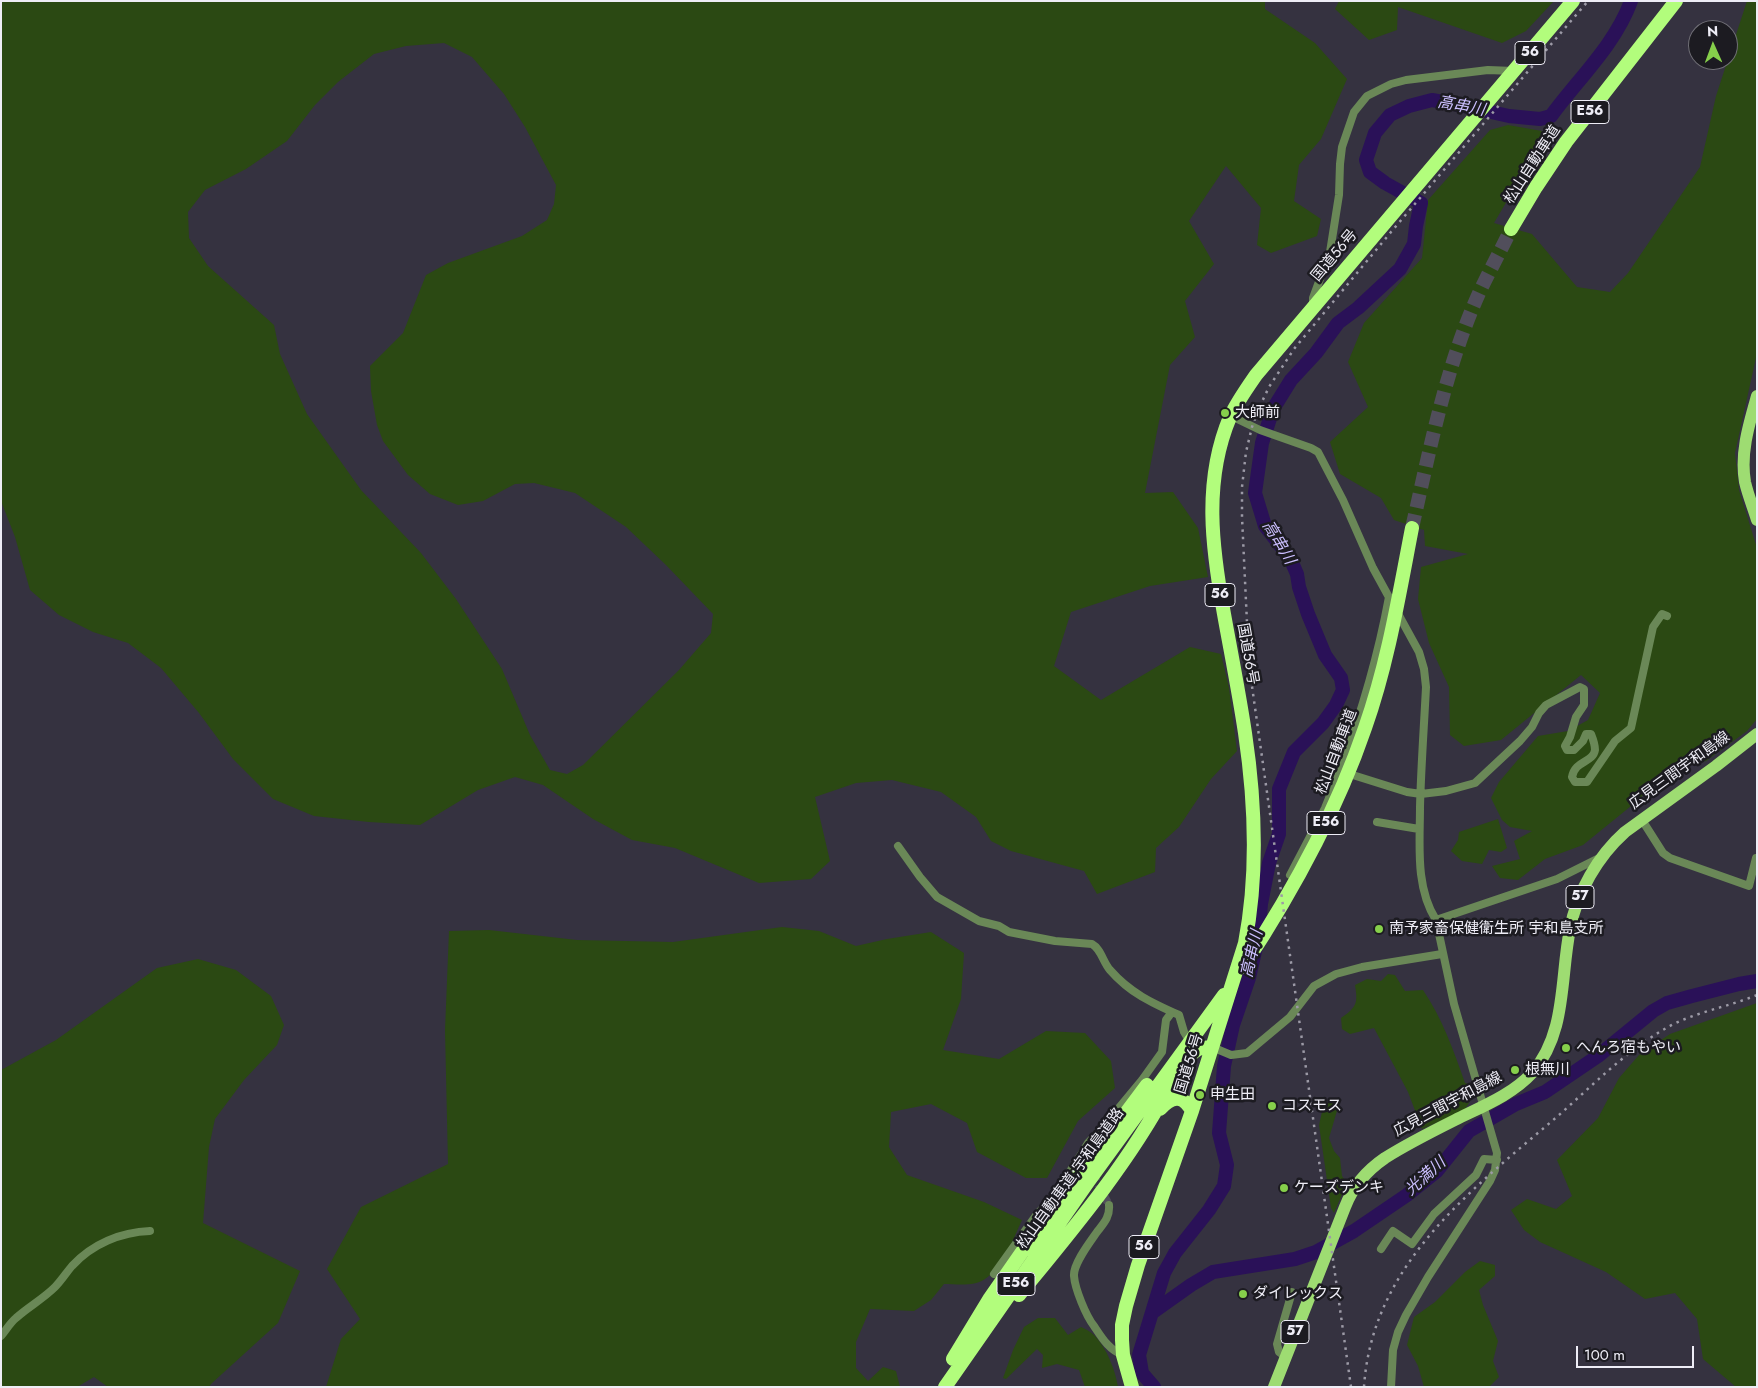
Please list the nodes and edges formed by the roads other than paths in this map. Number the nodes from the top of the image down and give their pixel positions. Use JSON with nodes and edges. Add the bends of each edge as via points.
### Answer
{"nodes":[{"id":1,"x":1573,"y":1,"type":"edge"},
{"id":2,"x":1676,"y":1,"type":"edge"},
{"id":3,"x":1515,"y":71,"type":"junction"},
{"id":4,"x":1511,"y":229,"type":"tunnel mouth"},
{"id":5,"x":1313,"y":307,"type":"junction"},
{"id":6,"x":1757,"y":396,"type":"edge"},
{"id":7,"x":1231,"y":416,"type":"junction"},
{"id":8,"x":1757,"y":520,"type":"edge"},
{"id":9,"x":1412,"y":528,"type":"tunnel mouth"},
{"id":10,"x":1389,"y":598,"type":"junction"},
{"id":11,"x":1667,"y":616,"type":"dead end"},
{"id":12,"x":1757,"y":734,"type":"edge"},
{"id":13,"x":1340,"y":771,"type":"junction"},
{"id":14,"x":1421,"y":794,"type":"junction"},
{"id":15,"x":1642,"y":820,"type":"junction"},
{"id":16,"x":1377,"y":822,"type":"dead end"},
{"id":17,"x":1419,"y":829,"type":"junction"},
{"id":18,"x":898,"y":846,"type":"dead end"},
{"id":19,"x":1603,"y":856,"type":"junction"},
{"id":20,"x":1756,"y":858,"type":"edge"},
{"id":21,"x":1290,"y":876,"type":"dead end"},
{"id":22,"x":1436,"y":920,"type":"junction"},
{"id":23,"x":1442,"y":954,"type":"junction"},
{"id":24,"x":1172,"y":1012,"type":"junction"},
{"id":25,"x":1192,"y":1044,"type":"junction"},
{"id":26,"x":1216,"y":1049,"type":"junction"},
{"id":27,"x":1192,"y":1111,"type":"junction"},
{"id":28,"x":1485,"y":1111,"type":"junction"},
{"id":29,"x":1154,"y":1116,"type":"junction"},
{"id":30,"x":1497,"y":1160,"type":"junction"},
{"id":31,"x":1109,"y":1205,"type":"dead end"},
{"id":32,"x":150,"y":1231,"type":"dead end"},
{"id":33,"x":1381,"y":1249,"type":"dead end"},
{"id":34,"x":994,"y":1274,"type":"dead end"},
{"id":35,"x":1292,"y":1292,"type":"dead end"},
{"id":36,"x":1,"y":1336,"type":"edge"},
{"id":37,"x":1123,"y":1354,"type":"junction"},
{"id":38,"x":1286,"y":1357,"type":"junction"},
{"id":39,"x":961,"y":1362,"type":"junction"},
{"id":40,"x":938,"y":1387,"type":"edge"},
{"id":41,"x":945,"y":1387,"type":"edge"},
{"id":42,"x":1132,"y":1387,"type":"edge"},
{"id":43,"x":1274,"y":1387,"type":"edge"},
{"id":44,"x":1391,"y":1387,"type":"edge"}],
"edges":[{"from":1,"to":3,"type":"highway","name":"国道56号","number":"56"},
{"from":2,"to":4,"type":"highway","name":"松山自動車道","number":"E56","via":[[1566,142]]},
{"from":3,"to":5,"type":"highway","name":"国道56号","number":"56"},
{"from":3,"to":5,"type":"street","via":[[1488,70],[1406,80],[1367,96],[1354,112],[1342,147],[1330,252],[1313,298]]},
{"from":5,"to":7,"type":"highway","name":"国道56号","number":"56","via":[[1256,375]]},
{"from":6,"to":8,"type":"main road","via":[[1744,454],[1745,480]]},
{"from":7,"to":10,"type":"street","via":[[1318,452]]},
{"from":7,"to":26,"type":"highway","name":"国道56号","number":"56","via":[[1214,478],[1212,531],[1248,759],[1253,835],[1252,887],[1245,943]]},
{"from":9,"to":25,"type":"highway","name":"松山自動車道","number":"E56","via":[[1392,632],[1366,727],[1329,818],[1276,916]]},
{"from":10,"to":13,"type":"street","via":[[1371,678]]},
{"from":10,"to":14,"type":"street","via":[[1419,652],[1424,669]]},
{"from":11,"to":14,"type":"street","via":[[1662,614],[1653,627],[1631,728],[1615,741],[1587,782],[1575,782],[1572,777],[1576,766],[1593,754],[1591,734],[1586,734],[1574,750],[1567,750],[1565,746],[1584,705],[1584,689],[1580,687],[1546,705],[1520,741],[1475,783],[1446,792]]},
{"from":12,"to":15,"type":"main road","name":"広見三間宇和島線","number":"57"},
{"from":13,"to":14,"type":"street"},
{"from":13,"to":21,"type":"street"},
{"from":14,"to":17,"type":"street"},
{"from":15,"to":19,"type":"main road","name":"広見三間宇和島線","number":"57","via":[[1613,843]]},
{"from":15,"to":20,"type":"street","via":[[1662,853],[1670,858],[1749,886]]},
{"from":16,"to":17,"type":"street"},
{"from":17,"to":22,"type":"street","via":[[1418,856],[1422,879]]},
{"from":18,"to":24,"type":"street","via":[[937,897],[979,921],[1009,932],[1092,944],[1131,991]]},
{"from":19,"to":22,"type":"street","via":[[1557,879]]},
{"from":19,"to":28,"type":"main road","name":"広見三間宇和島線","number":"57","via":[[1584,888],[1572,920],[1558,1021],[1545,1056],[1530,1075]]},
{"from":22,"to":23,"type":"street"},
{"from":23,"to":26,"type":"street","via":[[1336,974],[1314,986],[1290,1017],[1247,1053],[1231,1054]]},
{"from":23,"to":28,"type":"street"},
{"from":24,"to":25,"type":"street","via":[[1179,1015]]},
{"from":24,"to":34,"type":"street","via":[[1166,1020],[1162,1052],[1088,1143],[1052,1199],[1037,1214]]},
{"from":25,"to":26,"type":"highway"},
{"from":25,"to":29,"type":"highway"},
{"from":25,"to":39,"type":"highway","name":"松山自動車道;宇和島道路","number":"E56","via":[[1088,1182]]},
{"from":25,"to":40,"type":"highway","via":[[1183,1043],[1172,1053],[1047,1218],[990,1298]]},
{"from":26,"to":27,"type":"highway","name":"国道56号","number":"56"},
{"from":27,"to":29,"type":"highway","via":[[1187,1102],[1174,1099],[1166,1102]]},
{"from":27,"to":37,"type":"highway","name":"国道56号","number":"56","via":[[1126,1306],[1122,1325]]},
{"from":28,"to":30,"type":"street"},
{"from":28,"to":38,"type":"main road","name":"広見三間宇和島線","number":"57","via":[[1406,1145],[1371,1168],[1354,1187]]},
{"from":29,"to":39,"type":"highway","via":[[1088,1211]]},
{"from":30,"to":33,"type":"street","via":[[1484,1160],[1476,1175],[1434,1214],[1412,1244],[1393,1231]]},
{"from":30,"to":44,"type":"street","via":[[1490,1181],[1437,1262],[1398,1332],[1393,1350]]},
{"from":31,"to":37,"type":"street","via":[[1108,1217],[1078,1262],[1074,1275],[1090,1322],[1114,1352]]},
{"from":32,"to":36,"type":"street","via":[[125,1234],[87,1253],[55,1288],[14,1319]]},
{"from":35,"to":38,"type":"street","via":[[1277,1344],[1279,1352]]},
{"from":37,"to":42,"type":"highway","name":"国道56号","number":"56"},
{"from":38,"to":43,"type":"main road","name":"広見三間宇和島線","number":"57"},
{"from":39,"to":41,"type":"highway","name":"松山自動車道;宇和島道路","number":"E56"}]}
